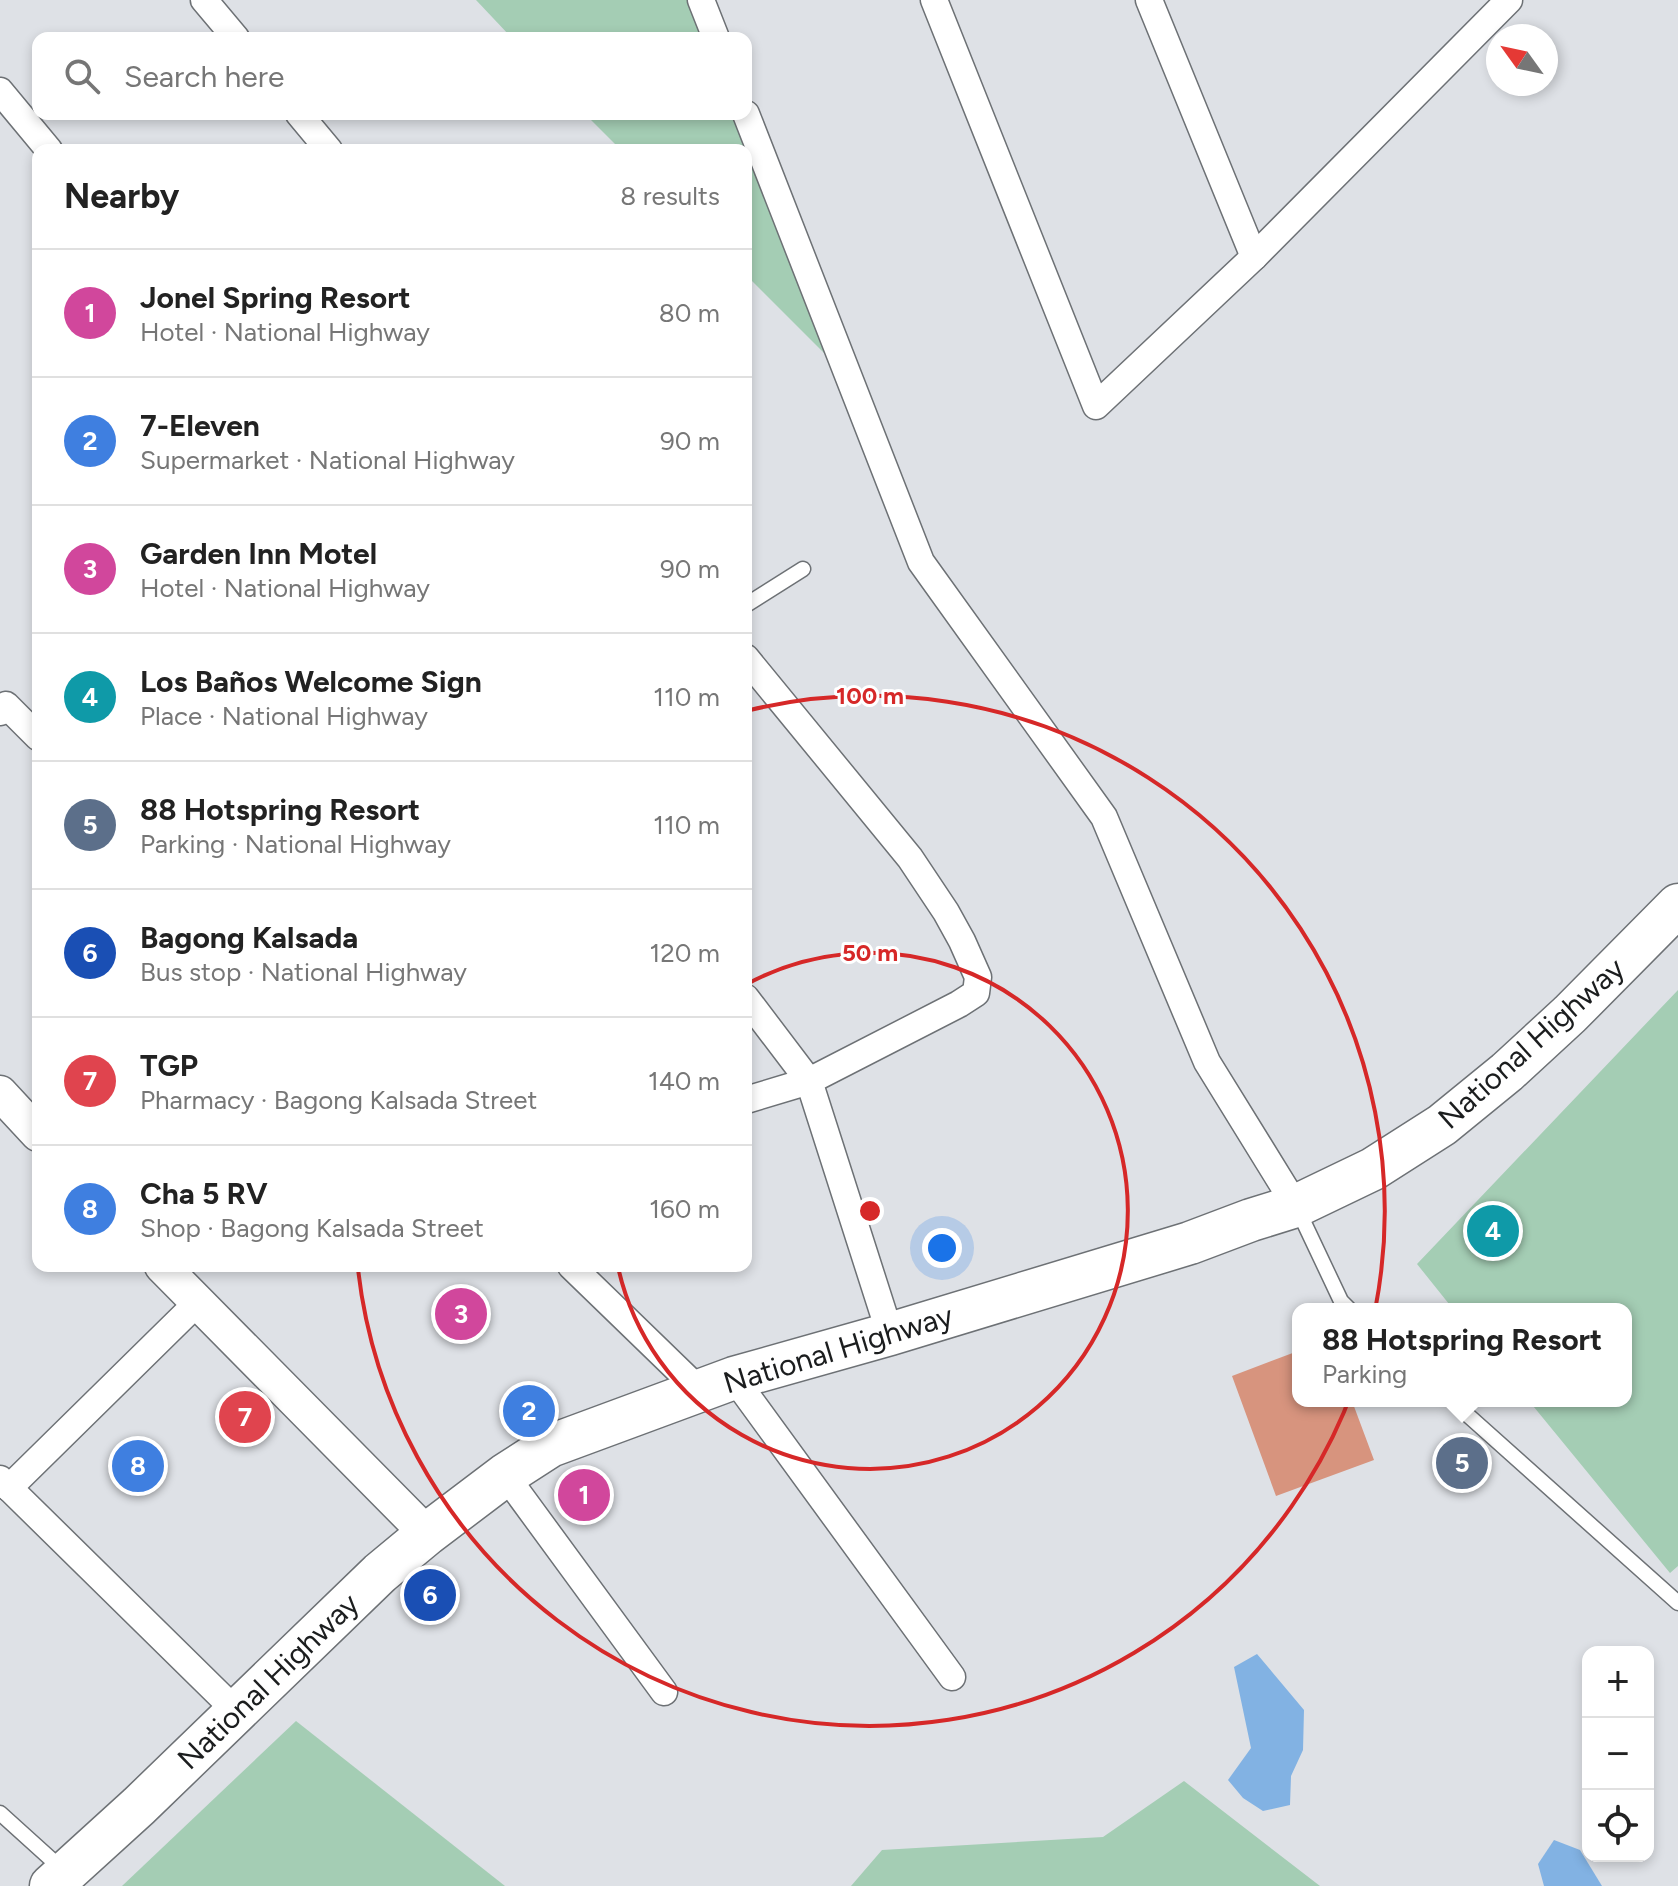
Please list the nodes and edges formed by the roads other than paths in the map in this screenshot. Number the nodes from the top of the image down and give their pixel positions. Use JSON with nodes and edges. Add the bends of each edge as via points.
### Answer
{"nodes":[{"id":1,"x":204,"y":0,"type":"edge"},
{"id":2,"x":701,"y":0,"type":"edge"},
{"id":3,"x":934,"y":0,"type":"edge"},
{"id":4,"x":1149,"y":0,"type":"edge"},
{"id":5,"x":1509,"y":0,"type":"edge"},
{"id":6,"x":231,"y":32,"type":"edge"},
{"id":7,"x":714,"y":32,"type":"edge"},
{"id":8,"x":0,"y":91,"type":"edge"},
{"id":9,"x":304,"y":120,"type":"edge"},
{"id":10,"x":748,"y":120,"type":"edge"},
{"id":11,"x":44,"y":144,"type":"edge"},
{"id":12,"x":324,"y":144,"type":"edge"},
{"id":13,"x":1254,"y":257,"type":"junction"},
{"id":14,"x":803,"y":569,"type":"dead end"},
{"id":15,"x":752,"y":601,"type":"edge"},
{"id":16,"x":752,"y":665,"type":"edge"},
{"id":17,"x":0,"y":712,"type":"edge"},
{"id":18,"x":32,"y":731,"type":"edge"},
{"id":19,"x":1678,"y":905,"type":"edge"},
{"id":20,"x":752,"y":1006,"type":"edge"},
{"id":21,"x":809,"y":1081,"type":"junction"},
{"id":22,"x":0,"y":1093,"type":"edge"},
{"id":23,"x":752,"y":1098,"type":"edge"},
{"id":24,"x":32,"y":1128,"type":"edge"},
{"id":25,"x":1296,"y":1206,"type":"junction"},
{"id":26,"x":168,"y":1272,"type":"edge"},
{"id":27,"x":578,"y":1272,"type":"edge"},
{"id":28,"x":197,"y":1303,"type":"junction"},
{"id":29,"x":1343,"y":1303,"type":"edge"},
{"id":30,"x":890,"y":1334,"type":"junction"},
{"id":31,"x":717,"y":1385,"type":"junction"},
{"id":32,"x":1459,"y":1407,"type":"edge"},
{"id":33,"x":505,"y":1475,"type":"junction"},
{"id":34,"x":4,"y":1483,"type":"edge"},
{"id":35,"x":427,"y":1534,"type":"junction"},
{"id":36,"x":1678,"y":1603,"type":"edge"},
{"id":37,"x":952,"y":1677,"type":"dead end"},
{"id":38,"x":664,"y":1692,"type":"dead end"},
{"id":39,"x":237,"y":1712,"type":"junction"},
{"id":40,"x":0,"y":1813,"type":"edge"},
{"id":41,"x":59,"y":1879,"type":"edge"}],
"edges":[{"from":1,"to":6,"type":"street"},
{"from":2,"to":7,"type":"street"},
{"from":3,"to":13,"type":"street","via":[[1096,406]]},
{"from":4,"to":13,"type":"street"},
{"from":5,"to":13,"type":"street"},
{"from":8,"to":11,"type":"street"},
{"from":9,"to":12,"type":"street"},
{"from":10,"to":25,"type":"street","via":[[921,562],[1104,817],[1207,1062]]},
{"from":14,"to":15,"type":"lane"},
{"from":16,"to":21,"type":"street","via":[[910,858],[946,912],[978,977],[976,993],[959,1004]]},
{"from":17,"to":18,"type":"street","via":[[6,705]]},
{"from":19,"to":25,"type":"main road","name":"National Highway","via":[[1570,1014],[1442,1125],[1373,1169]]},
{"from":20,"to":21,"type":"street"},
{"from":21,"to":23,"type":"street"},
{"from":21,"to":30,"type":"street"},
{"from":22,"to":24,"type":"street"},
{"from":25,"to":29,"type":"lane"},
{"from":25,"to":30,"type":"main road","name":"National Highway"},
{"from":26,"to":28,"type":"street"},
{"from":27,"to":31,"type":"street"},
{"from":28,"to":34,"type":"street"},
{"from":28,"to":35,"type":"street"},
{"from":30,"to":31,"type":"main road","name":"National Highway"},
{"from":31,"to":33,"type":"main road","name":"National Highway","via":[[550,1446]]},
{"from":31,"to":37,"type":"street"},
{"from":32,"to":36,"type":"lane"},
{"from":33,"to":35,"type":"main road","name":"National Highway"},
{"from":33,"to":38,"type":"street"},
{"from":34,"to":39,"type":"street"},
{"from":35,"to":39,"type":"main road","name":"National Highway"},
{"from":39,"to":41,"type":"main road","name":"National Highway"},
{"from":40,"to":41,"type":"lane"}]}
